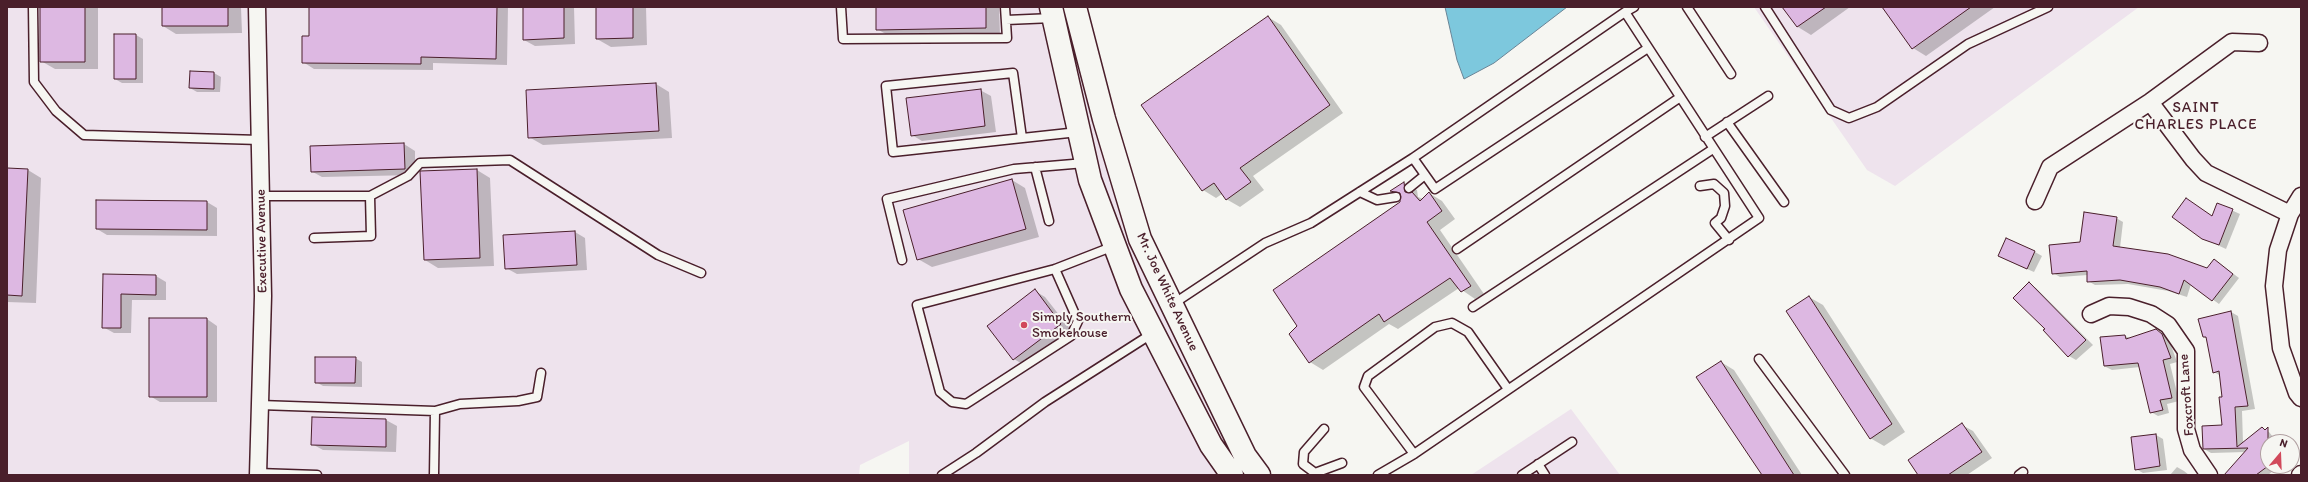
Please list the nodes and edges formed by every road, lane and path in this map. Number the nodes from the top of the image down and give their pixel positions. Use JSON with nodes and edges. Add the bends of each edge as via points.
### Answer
{"nodes":[{"id":1,"x":33,"y":7,"type":"edge"},
{"id":2,"x":257,"y":7,"type":"edge"},
{"id":3,"x":842,"y":7,"type":"edge"},
{"id":4,"x":1005,"y":7,"type":"edge"},
{"id":5,"x":1074,"y":7,"type":"edge"},
{"id":6,"x":1634,"y":7,"type":"edge"},
{"id":7,"x":1687,"y":7,"type":"edge"},
{"id":8,"x":1765,"y":7,"type":"edge"},
{"id":9,"x":2048,"y":7,"type":"edge"},
{"id":10,"x":1625,"y":12,"type":"junction"},
{"id":11,"x":1052,"y":13,"type":"edge"},
{"id":12,"x":1006,"y":20,"type":"junction"},
{"id":13,"x":2259,"y":43,"type":"dead end"},
{"id":14,"x":1648,"y":48,"type":"junction"},
{"id":15,"x":1731,"y":74,"type":"dead end"},
{"id":16,"x":1768,"y":96,"type":"dead end"},
{"id":17,"x":1679,"y":98,"type":"junction"},
{"id":18,"x":2150,"y":102,"type":"junction"},
{"id":19,"x":1727,"y":122,"type":"junction"},
{"id":20,"x":1079,"y":132,"type":"junction"},
{"id":21,"x":1705,"y":136,"type":"junction"},
{"id":22,"x":1022,"y":138,"type":"junction"},
{"id":23,"x":260,"y":140,"type":"junction"},
{"id":24,"x":1713,"y":149,"type":"junction"},
{"id":25,"x":1413,"y":158,"type":"junction"},
{"id":26,"x":1086,"y":162,"type":"junction"},
{"id":27,"x":1035,"y":167,"type":"junction"},
{"id":28,"x":1425,"y":175,"type":"junction"},
{"id":29,"x":1700,"y":186,"type":"dead end"},
{"id":30,"x":1409,"y":188,"type":"dead end"},
{"id":31,"x":1360,"y":192,"type":"junction"},
{"id":32,"x":261,"y":196,"type":"junction"},
{"id":33,"x":370,"y":196,"type":"junction"},
{"id":34,"x":2301,"y":196,"type":"edge"},
{"id":35,"x":1396,"y":197,"type":"dead end"},
{"id":36,"x":2035,"y":201,"type":"dead end"},
{"id":37,"x":1784,"y":202,"type":"dead end"},
{"id":38,"x":2290,"y":214,"type":"junction"},
{"id":39,"x":1049,"y":221,"type":"dead end"},
{"id":40,"x":314,"y":238,"type":"dead end"},
{"id":41,"x":1729,"y":240,"type":"junction"},
{"id":42,"x":1114,"y":246,"type":"junction"},
{"id":43,"x":1457,"y":249,"type":"dead end"},
{"id":44,"x":902,"y":260,"type":"dead end"},
{"id":45,"x":1055,"y":269,"type":"junction"},
{"id":46,"x":701,"y":273,"type":"dead end"},
{"id":47,"x":1172,"y":305,"type":"junction"},
{"id":48,"x":1473,"y":307,"type":"dead end"},
{"id":49,"x":2091,"y":314,"type":"dead end"},
{"id":50,"x":1153,"y":333,"type":"junction"},
{"id":51,"x":1759,"y":358,"type":"dead end"},
{"id":52,"x":541,"y":373,"type":"dead end"},
{"id":53,"x":1508,"y":389,"type":"junction"},
{"id":54,"x":2301,"y":398,"type":"edge"},
{"id":55,"x":260,"y":405,"type":"junction"},
{"id":56,"x":435,"y":411,"type":"junction"},
{"id":57,"x":1324,"y":429,"type":"dead end"},
{"id":58,"x":1572,"y":442,"type":"dead end"},
{"id":59,"x":1414,"y":454,"type":"junction"},
{"id":60,"x":1342,"y":463,"type":"dead end"},
{"id":61,"x":1538,"y":464,"type":"junction"},
{"id":62,"x":258,"y":474,"type":"edge"},
{"id":63,"x":317,"y":475,"type":"edge"},
{"id":64,"x":434,"y":475,"type":"edge"},
{"id":65,"x":942,"y":475,"type":"edge"},
{"id":66,"x":1232,"y":475,"type":"edge"},
{"id":67,"x":1259,"y":475,"type":"edge"},
{"id":68,"x":1378,"y":475,"type":"edge"},
{"id":69,"x":1522,"y":475,"type":"edge"},
{"id":70,"x":1545,"y":475,"type":"edge"},
{"id":71,"x":1845,"y":475,"type":"edge"},
{"id":72,"x":2209,"y":475,"type":"edge"}],
"edges":[{"from":1,"to":23,"type":"lane","via":[[34,82],[56,111],[84,135]]},
{"from":2,"to":23,"type":"street","name":"Executive Avenue"},
{"from":3,"to":12,"type":"lane","via":[[844,39],[1007,38]]},
{"from":4,"to":12,"type":"lane"},
{"from":5,"to":47,"type":"main road","name":"Mr. Joe White Avenue","via":[[1140,239]]},
{"from":6,"to":10,"type":"lane"},
{"from":7,"to":15,"type":"lane"},
{"from":8,"to":9,"type":"lane","via":[[1831,110],[1849,118],[1877,107],[1968,44]]},
{"from":10,"to":14,"type":"lane"},
{"from":10,"to":25,"type":"lane"},
{"from":11,"to":12,"type":"lane"},
{"from":11,"to":20,"type":"main road","name":"Mr. Joe White Avenue"},
{"from":13,"to":18,"type":"street","via":[[2232,42]]},
{"from":14,"to":17,"type":"lane"},
{"from":14,"to":28,"type":"lane","via":[[1436,189]]},
{"from":16,"to":19,"type":"lane"},
{"from":17,"to":21,"type":"lane"},
{"from":17,"to":43,"type":"lane"},
{"from":18,"to":36,"type":"street","via":[[2050,167]]},
{"from":18,"to":38,"type":"street","via":[[2193,160],[2206,173]]},
{"from":19,"to":21,"type":"lane"},
{"from":19,"to":37,"type":"lane"},
{"from":20,"to":22,"type":"lane"},
{"from":20,"to":26,"type":"main road","name":"Mr. Joe White Avenue"},
{"from":21,"to":24,"type":"lane"},
{"from":22,"to":22,"type":"lane","via":[[893,152],[886,86],[1013,73]]},
{"from":23,"to":32,"type":"street","name":"Executive Avenue"},
{"from":24,"to":41,"type":"lane","via":[[1759,218]]},
{"from":24,"to":48,"type":"lane"},
{"from":25,"to":28,"type":"lane"},
{"from":25,"to":31,"type":"lane"},
{"from":26,"to":27,"type":"lane"},
{"from":26,"to":42,"type":"main road","name":"Mr. Joe White Avenue"},
{"from":27,"to":39,"type":"lane"},
{"from":27,"to":44,"type":"lane","via":[[1014,169],[887,199]]},
{"from":28,"to":30,"type":"lane"},
{"from":29,"to":41,"type":"lane","via":[[1714,184],[1724,193],[1725,206],[1721,218],[1715,223]]},
{"from":31,"to":35,"type":"lane","via":[[1377,200]]},
{"from":31,"to":47,"type":"lane","via":[[1311,223],[1265,243]]},
{"from":32,"to":33,"type":"lane"},
{"from":32,"to":55,"type":"street","name":"Executive Avenue","via":[[264,296]]},
{"from":33,"to":40,"type":"lane","via":[[372,236]]},
{"from":33,"to":46,"type":"lane","via":[[408,176],[420,163],[510,160],[658,255]]},
{"from":34,"to":38,"type":"street"},
{"from":38,"to":54,"type":"street","via":[[2278,250],[2274,286],[2281,348]]},
{"from":41,"to":53,"type":"lane"},
{"from":42,"to":45,"type":"lane"},
{"from":42,"to":50,"type":"main road","name":"Mr. Joe White Avenue","via":[[1131,289]]},
{"from":45,"to":45,"type":"lane","via":[[917,305],[940,392],[952,402],[966,404],[1071,336],[1078,321]]},
{"from":47,"to":67,"type":"main road","name":"Mr. Joe White Avenue","via":[[1245,456]]},
{"from":49,"to":72,"type":"street","name":"Foxcroft Lane","via":[[2109,306],[2129,307],[2151,314],[2168,325],[2186,351],[2186,429],[2192,450]]},
{"from":50,"to":65,"type":"lane","via":[[1045,402]]},
{"from":50,"to":66,"type":"main road","name":"Mr. Joe White Avenue","via":[[1211,445]]},
{"from":51,"to":71,"type":"lane"},
{"from":52,"to":56,"type":"lane","via":[[537,397],[518,401],[460,404]]},
{"from":53,"to":59,"type":"lane"},
{"from":53,"to":59,"type":"lane","via":[[1468,332],[1452,323],[1435,327],[1368,376],[1364,387]]},
{"from":55,"to":56,"type":"lane"},
{"from":55,"to":62,"type":"street","name":"Executive Avenue"},
{"from":56,"to":64,"type":"lane"},
{"from":57,"to":60,"type":"lane","via":[[1304,452],[1304,464],[1315,473]]},
{"from":58,"to":61,"type":"lane"},
{"from":59,"to":68,"type":"lane"},
{"from":61,"to":69,"type":"lane"},
{"from":61,"to":70,"type":"lane"},
{"from":62,"to":63,"type":"lane"}]}
